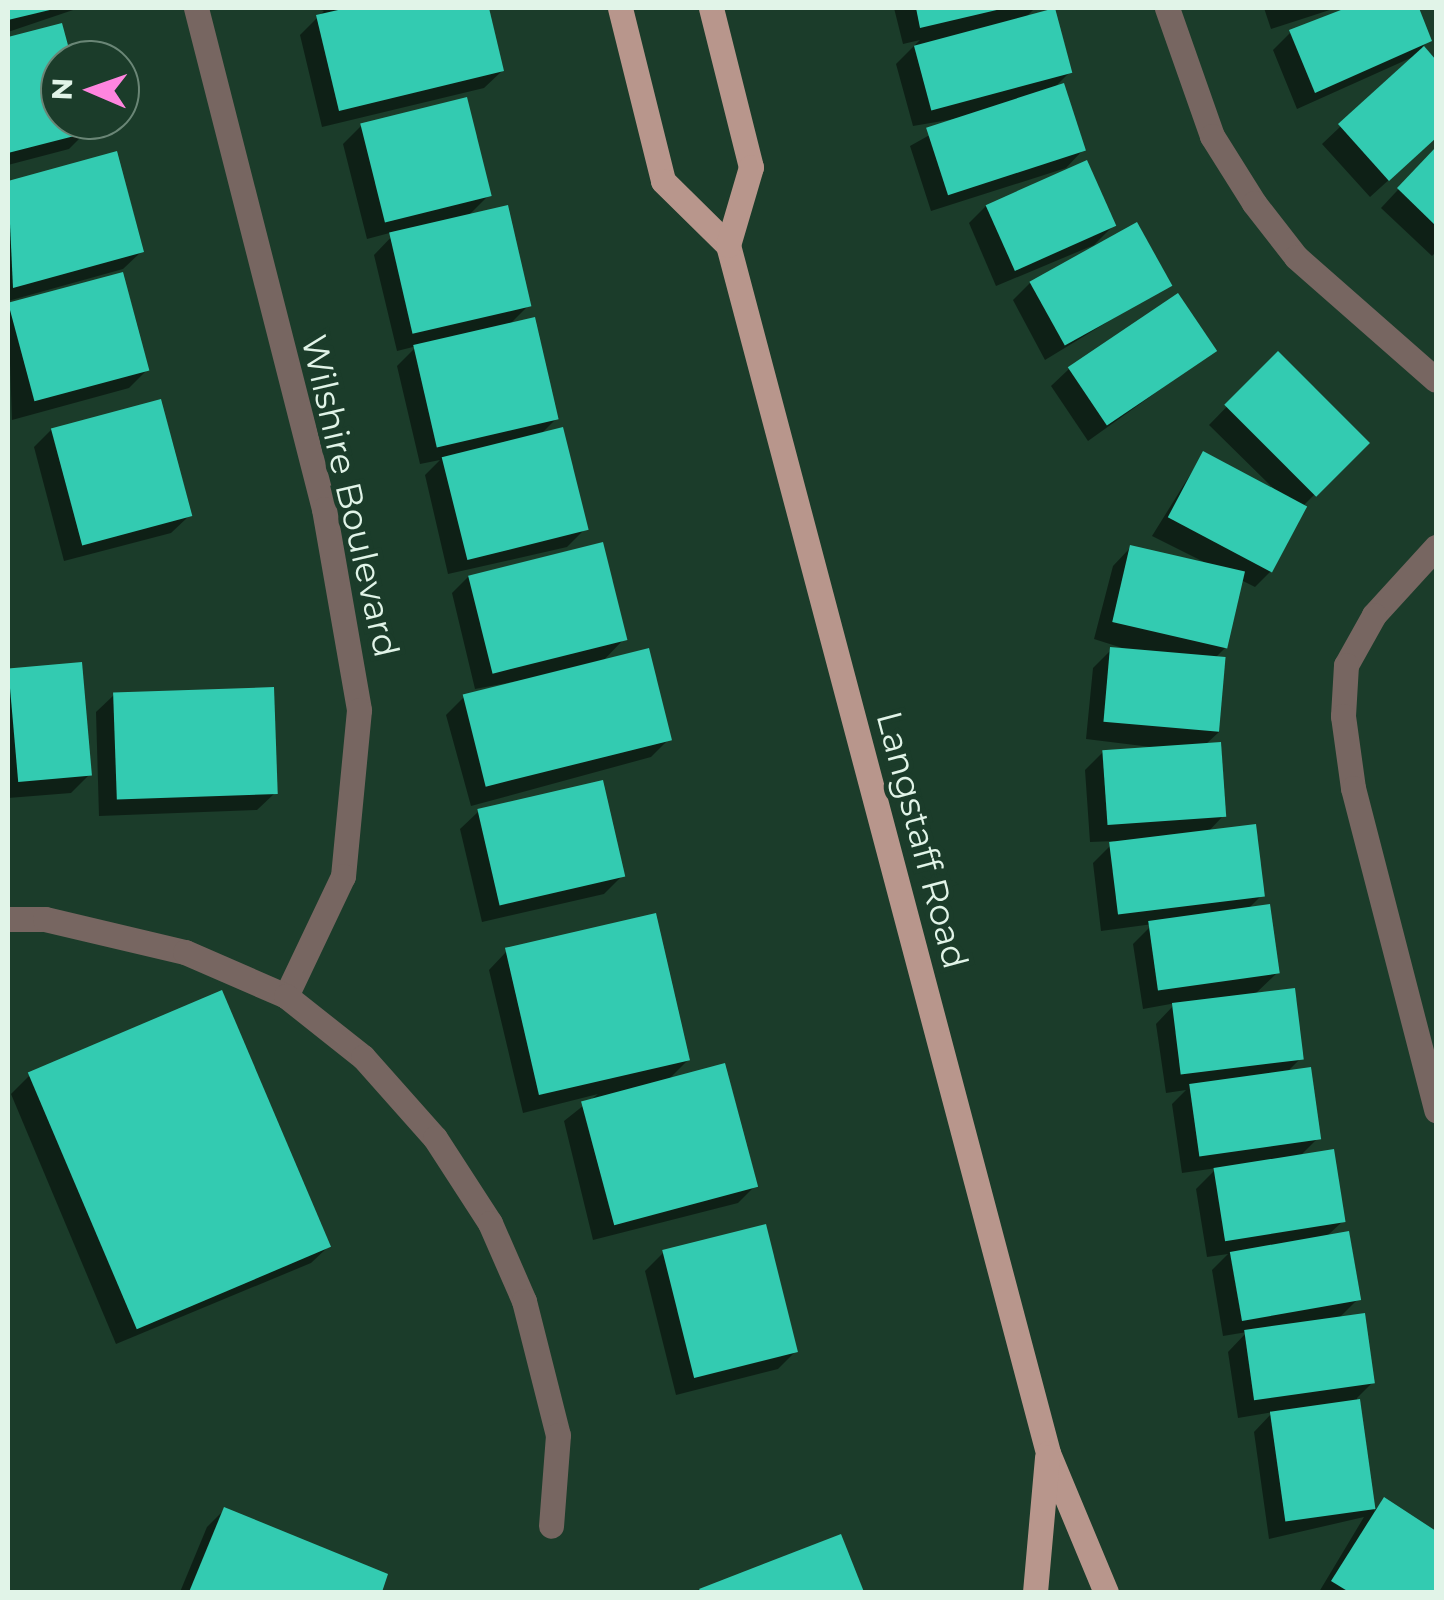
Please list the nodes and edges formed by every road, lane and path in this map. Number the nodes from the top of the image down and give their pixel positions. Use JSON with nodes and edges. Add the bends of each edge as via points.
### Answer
{"nodes":[{"id":1,"x":196,"y":8,"type":"edge"},
{"id":2,"x":620,"y":8,"type":"edge"},
{"id":3,"x":711,"y":8,"type":"edge"},
{"id":4,"x":1167,"y":8,"type":"edge"},
{"id":5,"x":728,"y":245,"type":"junction"},
{"id":6,"x":1436,"y":380,"type":"edge"},
{"id":7,"x":1436,"y":547,"type":"edge"},
{"id":8,"x":8,"y":919,"type":"edge"},
{"id":9,"x":286,"y":996,"type":"junction"},
{"id":10,"x":1436,"y":1110,"type":"edge"},
{"id":11,"x":1048,"y":1453,"type":"junction"},
{"id":12,"x":551,"y":1526,"type":"dead end"},
{"id":13,"x":1035,"y":1592,"type":"edge"},
{"id":14,"x":1106,"y":1592,"type":"edge"}],
"edges":[{"from":1,"to":9,"type":"street","name":"Wilshire Boulevard","via":[[324,508],[358,710],[344,876]]},
{"from":2,"to":5,"type":"main road","via":[[663,182]]},
{"from":3,"to":5,"type":"main road","via":[[751,168]]},
{"from":4,"to":6,"type":"street","via":[[1212,136],[1254,203],[1308,269]]},
{"from":5,"to":11,"type":"main road","name":"Langstaff Road"},
{"from":7,"to":10,"type":"street","via":[[1374,615],[1346,665],[1343,716]]},
{"from":8,"to":9,"type":"street","via":[[46,918],[185,952]]},
{"from":9,"to":12,"type":"street","via":[[387,1084],[490,1223],[524,1301],[558,1435]]},
{"from":11,"to":13,"type":"main road","name":"Langstaff Road"},
{"from":11,"to":14,"type":"main road","name":"Langstaff Road"}]}
